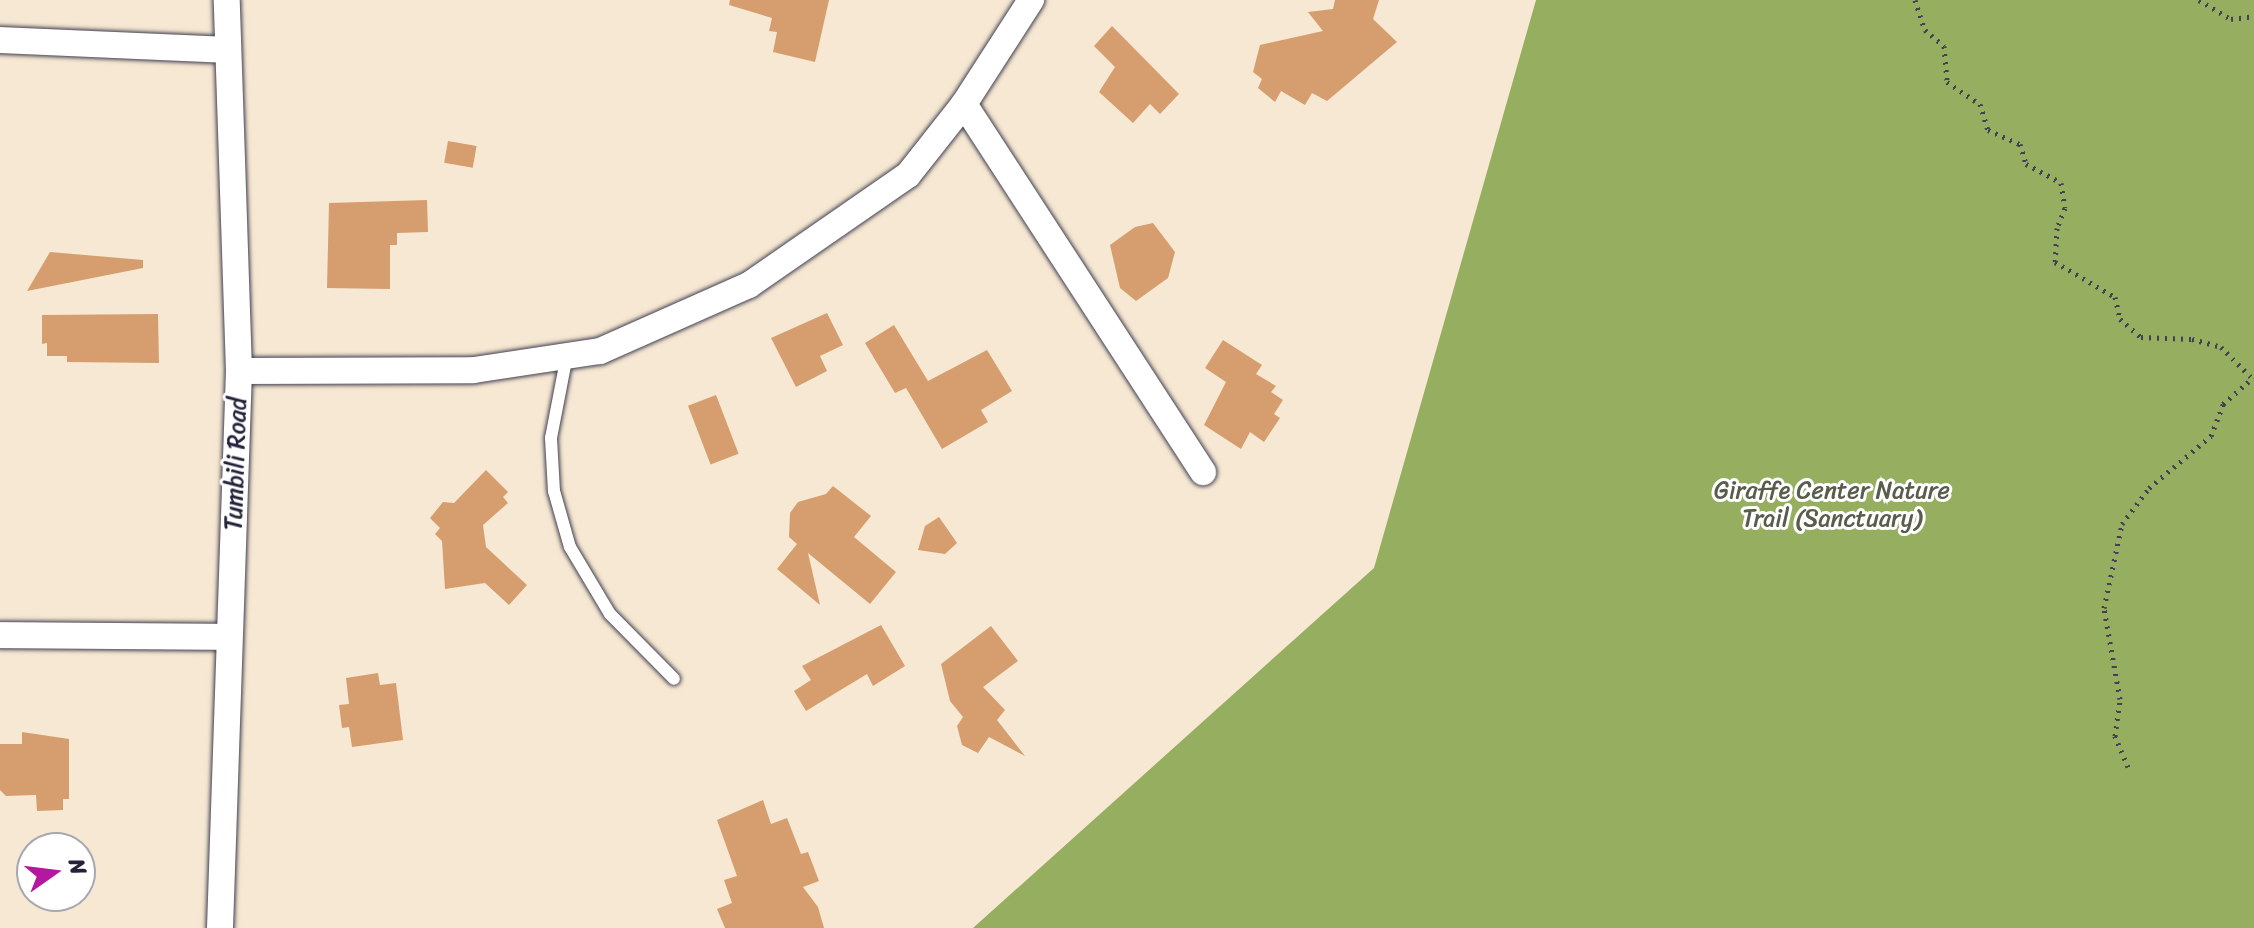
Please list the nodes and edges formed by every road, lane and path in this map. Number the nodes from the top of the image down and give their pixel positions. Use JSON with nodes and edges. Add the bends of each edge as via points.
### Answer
{"nodes":[{"id":1,"x":227,"y":0,"type":"edge"},
{"id":2,"x":1031,"y":0,"type":"edge"},
{"id":3,"x":1915,"y":0,"type":"edge"},
{"id":4,"x":2199,"y":0,"type":"edge"},
{"id":5,"x":2254,"y":16,"type":"edge"},
{"id":6,"x":0,"y":40,"type":"edge"},
{"id":7,"x":228,"y":50,"type":"junction"},
{"id":8,"x":964,"y":104,"type":"junction"},
{"id":9,"x":567,"y":355,"type":"junction"},
{"id":10,"x":239,"y":371,"type":"junction"},
{"id":11,"x":2253,"y":378,"type":"edge"},
{"id":12,"x":1203,"y":472,"type":"dead end"},
{"id":13,"x":0,"y":635,"type":"edge"},
{"id":14,"x":229,"y":637,"type":"junction"},
{"id":15,"x":674,"y":679,"type":"dead end"},
{"id":16,"x":2128,"y":767,"type":"dead end"},
{"id":17,"x":220,"y":928,"type":"edge"}],
"edges":[{"from":1,"to":7,"type":"street","name":"Tumbili Road"},
{"from":2,"to":8,"type":"street"},
{"from":3,"to":11,"type":"path","via":[[1925,30],[1944,46],[1947,82],[1980,104],[1988,130],[2020,144],[2026,164],[2061,183],[2065,208],[2057,228],[2055,262],[2115,297],[2120,319],[2141,337],[2192,339],[2221,347]]},
{"from":4,"to":5,"type":"path","via":[[2231,19]]},
{"from":6,"to":7,"type":"street"},
{"from":7,"to":10,"type":"street","name":"Tumbili Road"},
{"from":8,"to":9,"type":"street","via":[[908,175],[761,278],[600,351]]},
{"from":8,"to":12,"type":"street"},
{"from":9,"to":10,"type":"street","via":[[474,370]]},
{"from":9,"to":15,"type":"lane","via":[[551,438],[554,491],[570,547],[610,614]]},
{"from":10,"to":14,"type":"street","name":"Tumbili Road"},
{"from":11,"to":16,"type":"path","via":[[2223,404],[2211,436],[2149,488],[2122,524],[2104,608],[2120,699],[2115,736]]},
{"from":13,"to":14,"type":"street"},
{"from":14,"to":17,"type":"street","name":"Tumbili Road"}]}
